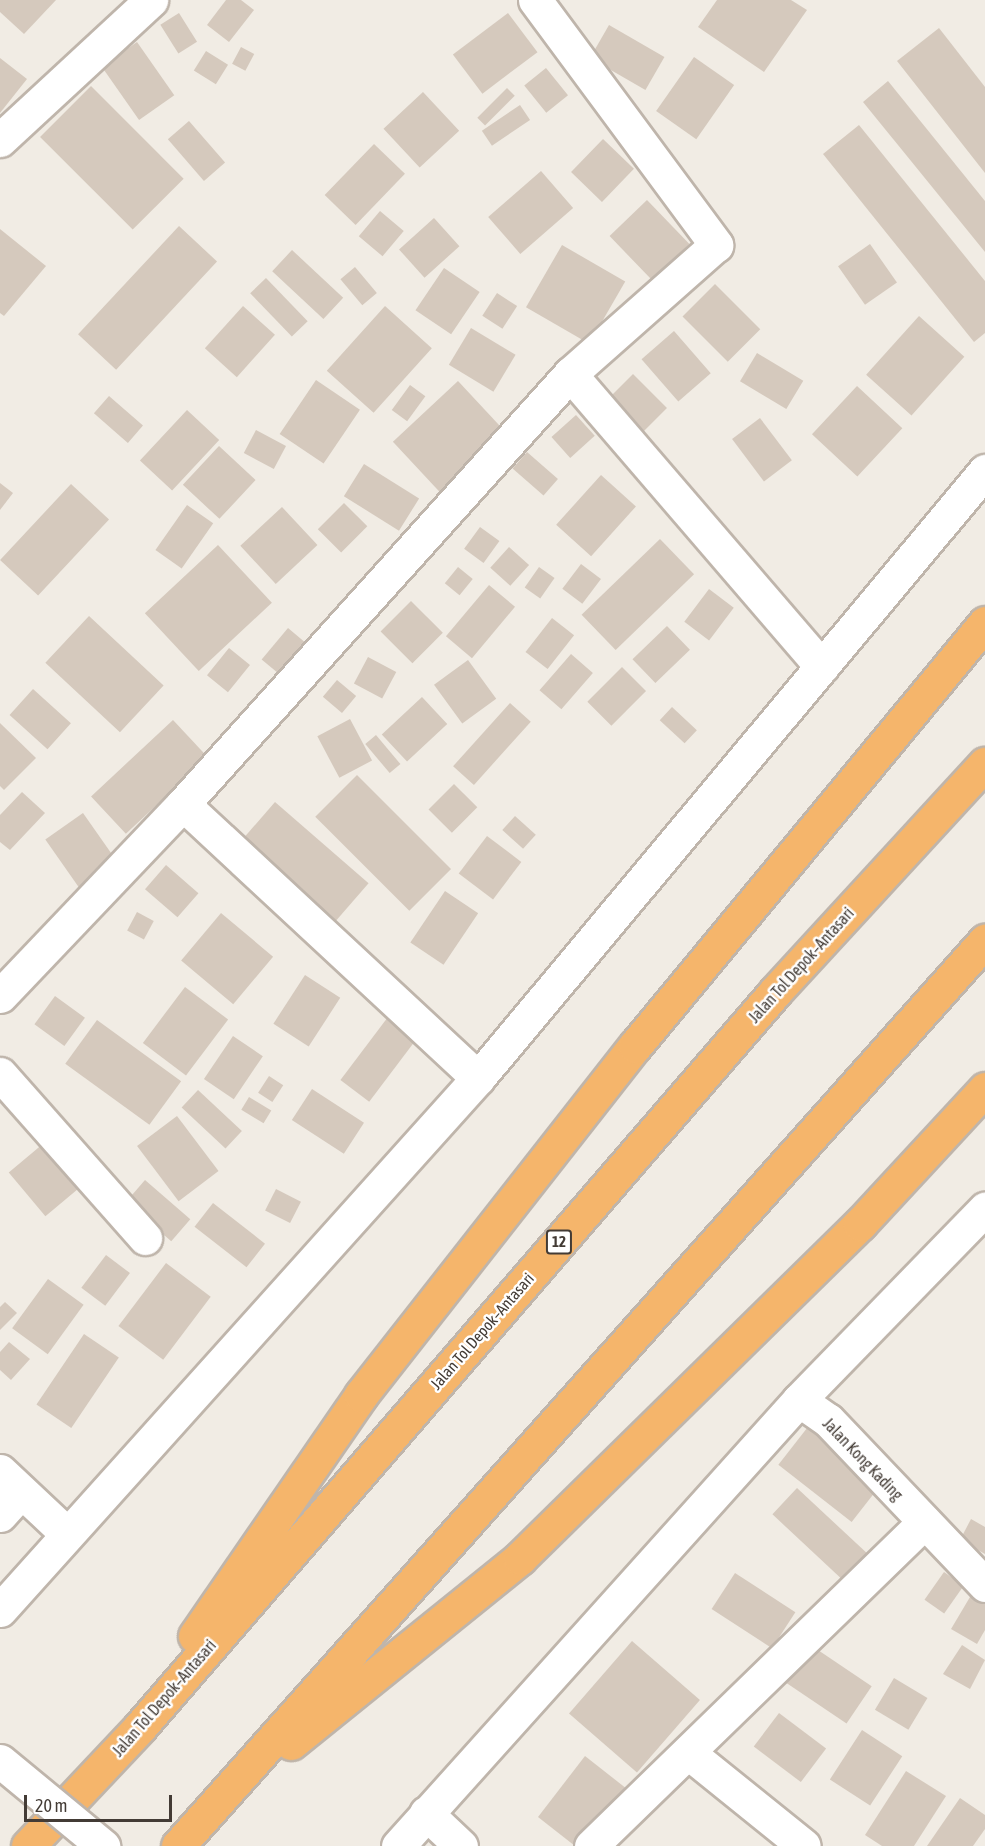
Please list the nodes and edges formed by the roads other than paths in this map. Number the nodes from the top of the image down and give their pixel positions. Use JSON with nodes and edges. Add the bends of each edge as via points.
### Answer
{"nodes":[{"id":1,"x":151,"y":0,"type":"edge"},
{"id":2,"x":536,"y":0,"type":"edge"},
{"id":3,"x":0,"y":140,"type":"edge"},
{"id":4,"x":570,"y":374,"type":"junction"},
{"id":5,"x":985,"y":471,"type":"edge"},
{"id":6,"x":985,"y":623,"type":"edge"},
{"id":7,"x":822,"y":667,"type":"junction"},
{"id":8,"x":985,"y":764,"type":"edge"},
{"id":9,"x":183,"y":804,"type":"junction"},
{"id":10,"x":985,"y":941,"type":"edge"},
{"id":11,"x":5,"y":978,"type":"edge"},
{"id":12,"x":0,"y":1074,"type":"edge"},
{"id":13,"x":478,"y":1078,"type":"junction"},
{"id":14,"x":985,"y":1089,"type":"edge"},
{"id":15,"x":985,"y":1209,"type":"edge"},
{"id":16,"x":145,"y":1238,"type":"dead end"},
{"id":17,"x":799,"y":1400,"type":"junction"},
{"id":18,"x":7,"y":1493,"type":"edge"},
{"id":19,"x":924,"y":1522,"type":"junction"},
{"id":20,"x":68,"y":1534,"type":"junction"},
{"id":21,"x":985,"y":1585,"type":"edge"},
{"id":22,"x":0,"y":1610,"type":"edge"},
{"id":23,"x":140,"y":1727,"type":"junction"},
{"id":24,"x":690,"y":1754,"type":"junction"},
{"id":25,"x":0,"y":1761,"type":"edge"},
{"id":26,"x":215,"y":1804,"type":"junction"},
{"id":27,"x":426,"y":1813,"type":"junction"},
{"id":28,"x":28,"y":1846,"type":"edge"},
{"id":29,"x":103,"y":1846,"type":"edge"},
{"id":30,"x":178,"y":1846,"type":"edge"},
{"id":31,"x":398,"y":1846,"type":"edge"},
{"id":32,"x":461,"y":1846,"type":"edge"},
{"id":33,"x":591,"y":1846,"type":"edge"},
{"id":34,"x":804,"y":1846,"type":"edge"}],
"edges":[{"from":1,"to":3,"type":"street"},
{"from":2,"to":4,"type":"street","via":[[716,245]]},
{"from":4,"to":7,"type":"street"},
{"from":4,"to":9,"type":"street"},
{"from":5,"to":7,"type":"street"},
{"from":6,"to":23,"type":"highway","via":[[635,1046],[361,1395],[151,1700]]},
{"from":7,"to":13,"type":"street"},
{"from":8,"to":23,"type":"highway","name":"Jalan Tol Depok–Antasari","number":"12","via":[[775,992]]},
{"from":9,"to":11,"type":"street"},
{"from":9,"to":13,"type":"street"},
{"from":10,"to":26,"type":"highway"},
{"from":12,"to":16,"type":"street"},
{"from":13,"to":20,"type":"street"},
{"from":14,"to":26,"type":"highway","via":[[860,1224],[520,1558]]},
{"from":15,"to":17,"type":"street"},
{"from":17,"to":19,"type":"street","name":"Jalan Kong Kading","via":[[828,1420]]},
{"from":17,"to":27,"type":"street"},
{"from":18,"to":20,"type":"street"},
{"from":19,"to":21,"type":"street","name":"Jalan Kong Kading"},
{"from":19,"to":24,"type":"street"},
{"from":20,"to":22,"type":"street"},
{"from":23,"to":28,"type":"highway","name":"Jalan Tol Depok–Antasari","number":"12"},
{"from":24,"to":33,"type":"street"},
{"from":24,"to":34,"type":"street"},
{"from":25,"to":29,"type":"street","bridge":true},
{"from":26,"to":30,"type":"highway"},
{"from":27,"to":31,"type":"street"},
{"from":27,"to":32,"type":"street"}]}
